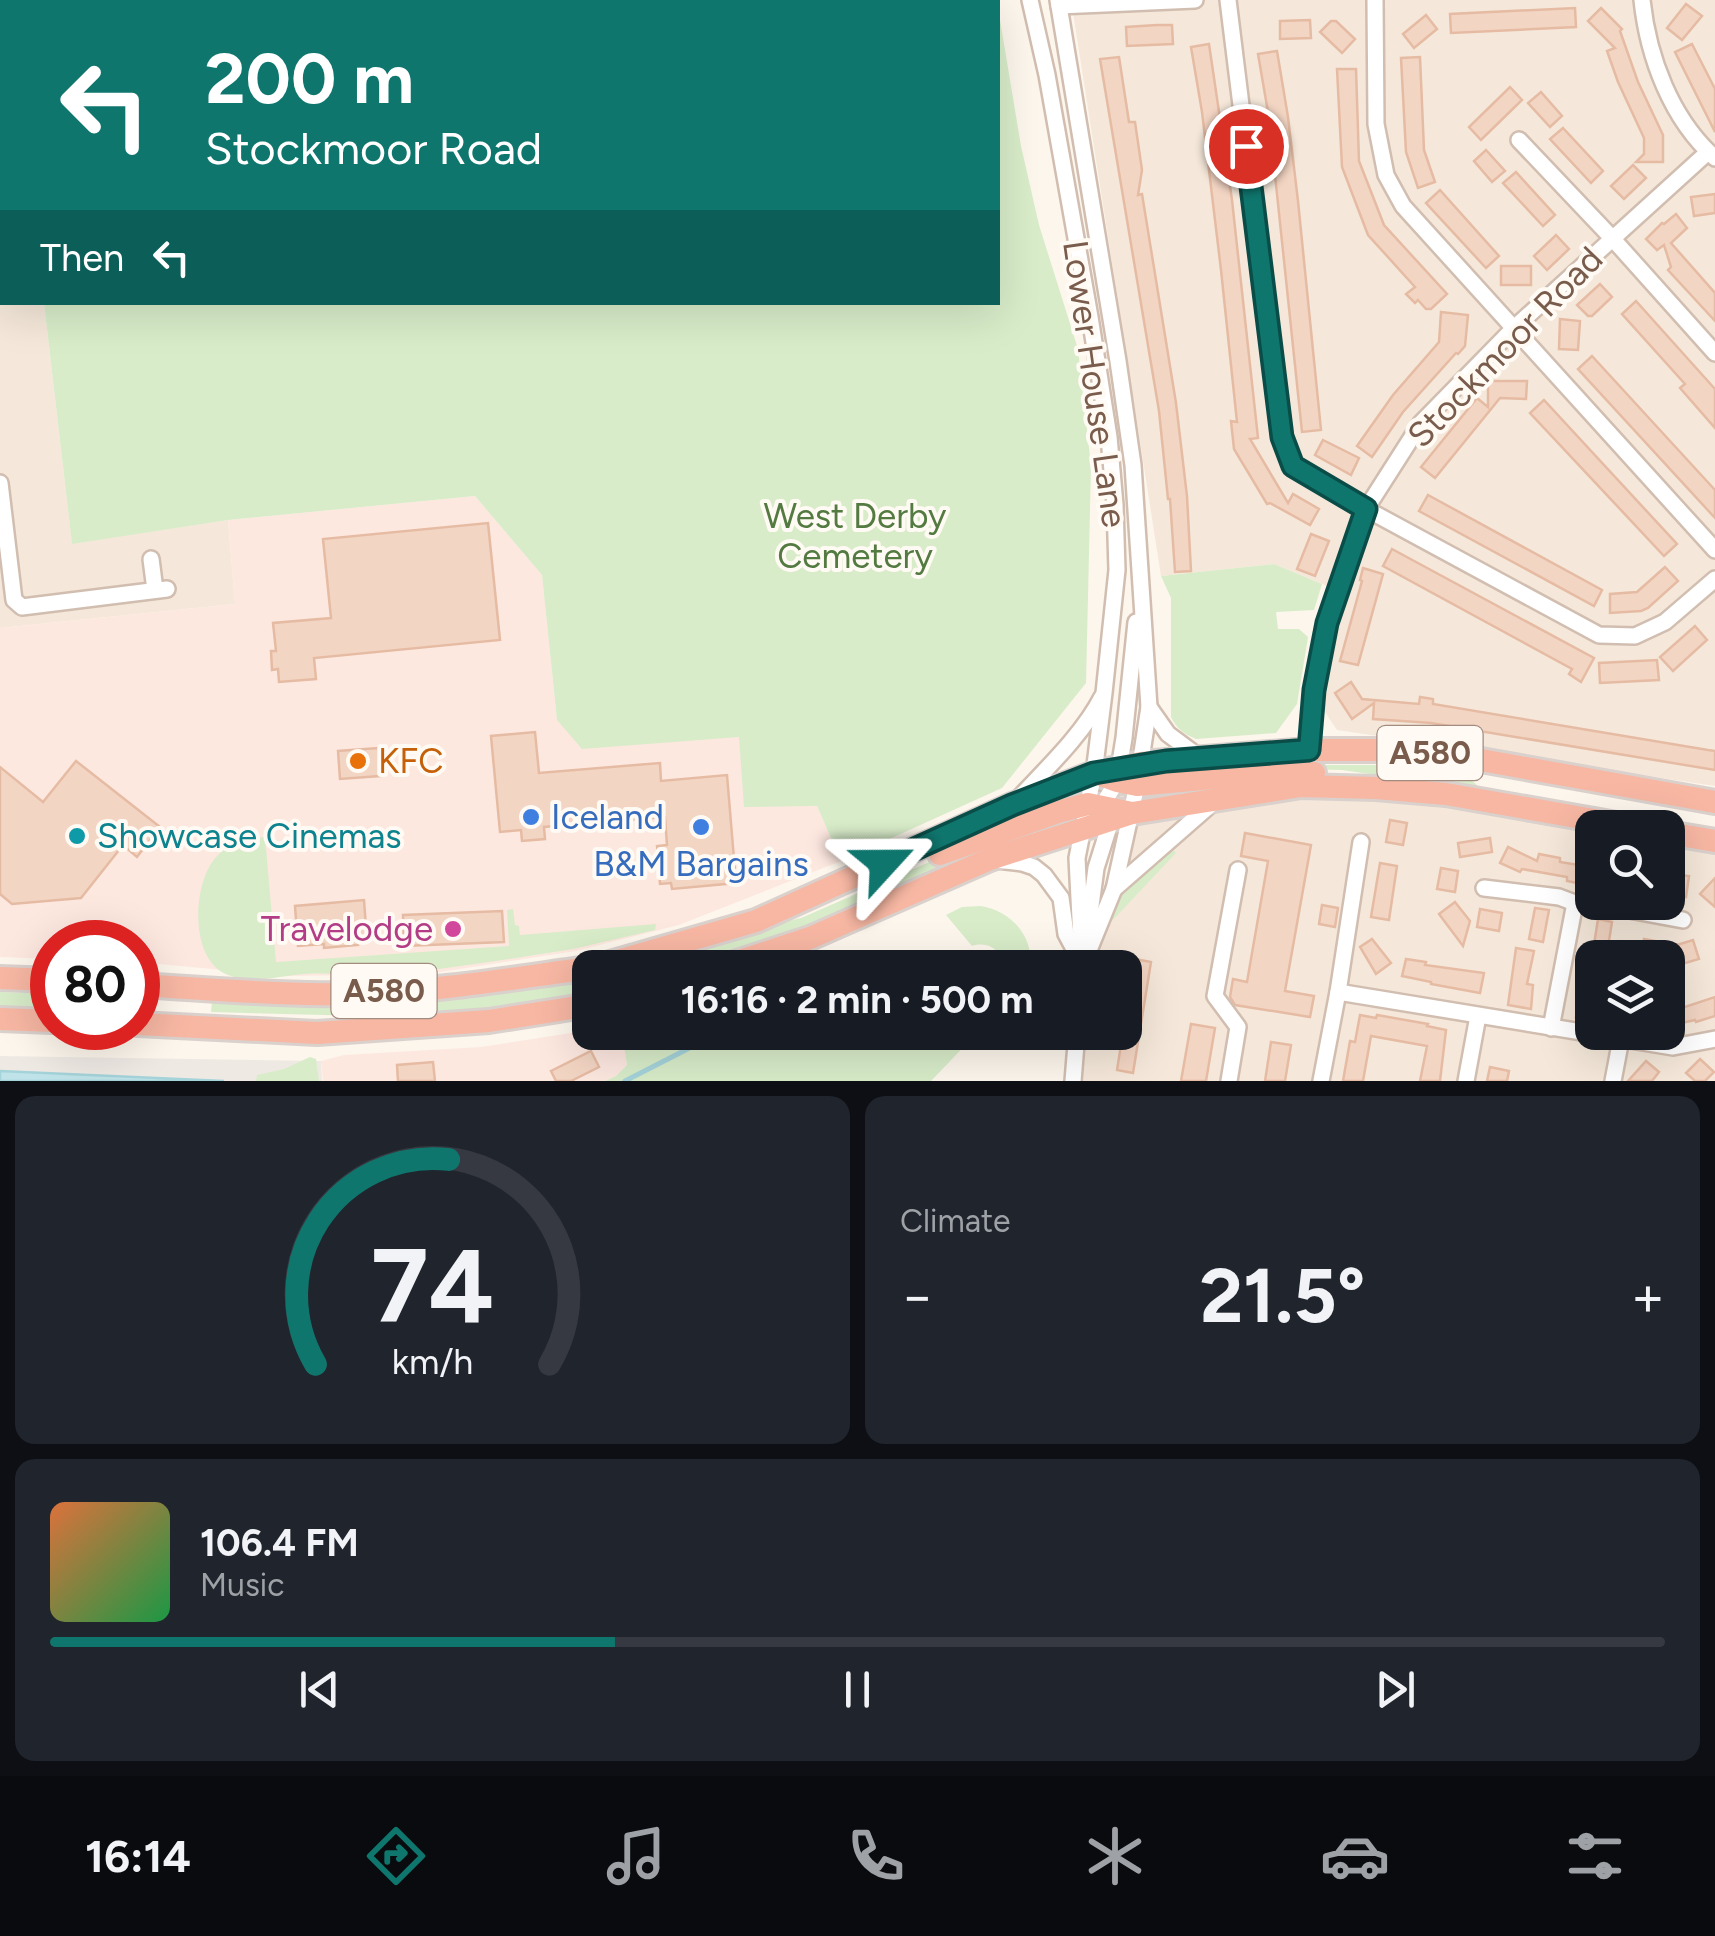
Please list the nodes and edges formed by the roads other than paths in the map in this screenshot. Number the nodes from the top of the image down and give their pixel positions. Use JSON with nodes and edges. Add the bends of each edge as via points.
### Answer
{"nodes":[{"id":1,"x":1030,"y":0,"type":"edge"},
{"id":2,"x":1195,"y":0,"type":"edge"},
{"id":3,"x":1228,"y":0,"type":"edge"},
{"id":4,"x":1375,"y":0,"type":"edge"},
{"id":5,"x":1642,"y":0,"type":"edge"},
{"id":6,"x":1058,"y":3,"type":"edge"},
{"id":7,"x":1519,"y":140,"type":"dead end"},
{"id":8,"x":1711,"y":155,"type":"edge"},
{"id":9,"x":1612,"y":238,"type":"junction"},
{"id":10,"x":1513,"y":329,"type":"junction"},
{"id":11,"x":1715,"y":352,"type":"edge"},
{"id":12,"x":0,"y":483,"type":"edge"},
{"id":13,"x":1366,"y":509,"type":"junction"},
{"id":14,"x":1715,"y":550,"type":"edge"},
{"id":15,"x":151,"y":559,"type":"dead end"},
{"id":16,"x":1141,"y":575,"type":"junction"},
{"id":17,"x":1715,"y":579,"type":"edge"},
{"id":18,"x":1104,"y":693,"type":"junction"},
{"id":19,"x":1149,"y":707,"type":"junction"},
{"id":20,"x":1309,"y":750,"type":"junction"},
{"id":21,"x":1199,"y":757,"type":"junction"},
{"id":22,"x":1094,"y":773,"type":"junction"},
{"id":23,"x":1128,"y":776,"type":"junction"},
{"id":24,"x":1376,"y":788,"type":"junction"},
{"id":25,"x":1217,"y":799,"type":"junction"},
{"id":26,"x":1715,"y":802,"type":"edge"},
{"id":27,"x":1012,"y":805,"type":"junction"},
{"id":28,"x":1110,"y":810,"type":"junction"},
{"id":29,"x":1575,"y":817,"type":"edge"},
{"id":30,"x":1081,"y":829,"type":"junction"},
{"id":31,"x":1685,"y":835,"type":"edge"},
{"id":32,"x":1715,"y":841,"type":"edge"},
{"id":33,"x":1361,"y":842,"type":"dead end"},
{"id":34,"x":990,"y":859,"type":"junction"},
{"id":35,"x":1238,"y":870,"type":"dead end"},
{"id":36,"x":1484,"y":888,"type":"dead end"},
{"id":37,"x":1114,"y":889,"type":"junction"},
{"id":38,"x":1575,"y":903,"type":"edge"},
{"id":39,"x":1575,"y":908,"type":"edge"},
{"id":40,"x":756,"y":921,"type":"junction"},
{"id":41,"x":655,"y":950,"type":"edge"},
{"id":42,"x":774,"y":950,"type":"edge"},
{"id":43,"x":1074,"y":950,"type":"edge"},
{"id":44,"x":1082,"y":950,"type":"edge"},
{"id":45,"x":1085,"y":950,"type":"edge"},
{"id":46,"x":1089,"y":950,"type":"edge"},
{"id":47,"x":572,"y":971,"type":"edge"},
{"id":48,"x":0,"y":978,"type":"edge"},
{"id":49,"x":30,"y":979,"type":"edge"},
{"id":50,"x":160,"y":986,"type":"edge"},
{"id":51,"x":1338,"y":992,"type":"junction"},
{"id":52,"x":572,"y":1008,"type":"edge"},
{"id":53,"x":1478,"y":1016,"type":"junction"},
{"id":54,"x":0,"y":1019,"type":"edge"},
{"id":55,"x":30,"y":1020,"type":"edge"},
{"id":56,"x":160,"y":1025,"type":"edge"},
{"id":57,"x":1550,"y":1028,"type":"junction"},
{"id":58,"x":1575,"y":1032,"type":"edge"},
{"id":59,"x":1715,"y":1038,"type":"edge"},
{"id":60,"x":1685,"y":1044,"type":"edge"},
{"id":61,"x":1077,"y":1050,"type":"edge"},
{"id":62,"x":1619,"y":1050,"type":"edge"},
{"id":63,"x":1076,"y":1081,"type":"edge"},
{"id":64,"x":1229,"y":1081,"type":"edge"},
{"id":65,"x":1322,"y":1081,"type":"edge"},
{"id":66,"x":1466,"y":1081,"type":"edge"},
{"id":67,"x":1613,"y":1081,"type":"edge"}],
"edges":[{"from":1,"to":18,"type":"street","name":"Lower House Lane","via":[[1109,438],[1117,570]]},
{"from":2,"to":6,"type":"street"},
{"from":3,"to":13,"type":"street","via":[[1282,437],[1293,466]]},
{"from":4,"to":10,"type":"street","via":[[1376,124],[1386,175],[1403,206]]},
{"from":5,"to":8,"type":"street","via":[[1659,75]]},
{"from":6,"to":16,"type":"street","name":"Lower House Lane","via":[[1133,464]]},
{"from":7,"to":9,"type":"street"},
{"from":8,"to":9,"type":"street","name":"Stockmoor Road"},
{"from":9,"to":10,"type":"street","name":"Stockmoor Road"},
{"from":9,"to":11,"type":"street"},
{"from":10,"to":13,"type":"street","name":"Stockmoor Road","via":[[1421,423]]},
{"from":10,"to":14,"type":"street"},
{"from":12,"to":15,"type":"street","via":[[14,600],[22,607],[161,589]]},
{"from":13,"to":17,"type":"street","via":[[1599,635],[1635,636],[1665,622]]},
{"from":13,"to":20,"type":"street","name":"Stockmoor Road","via":[[1327,623]]},
{"from":16,"to":19,"type":"street","name":"Lower House Lane"},
{"from":16,"to":23,"type":"street","via":[[1124,738]]},
{"from":18,"to":22,"type":"street","name":"Lower House Lane"},
{"from":18,"to":27,"type":"street"},
{"from":19,"to":21,"type":"street","via":[[1168,734]]},
{"from":19,"to":23,"type":"street","name":"Lower House Lane"},
{"from":20,"to":21,"type":"highway","number":"A580"},
{"from":20,"to":26,"type":"highway","number":"A580","via":[[1481,760]]},
{"from":21,"to":23,"type":"highway","number":"A580"},
{"from":22,"to":23,"type":"highway"},
{"from":22,"to":27,"type":"highway","number":"A580"},
{"from":22,"to":28,"type":"street","name":"Lower House Lane"},
{"from":23,"to":24,"type":"highway","via":[[1313,772]]},
{"from":23,"to":28,"type":"street","name":"Lower House Lane"},
{"from":23,"to":28,"type":"street"},
{"from":24,"to":25,"type":"highway","number":"A580","via":[[1301,786]]},
{"from":24,"to":29,"type":"highway","number":"A580"},
{"from":25,"to":28,"type":"highway","number":"A580"},
{"from":25,"to":37,"type":"street"},
{"from":27,"to":40,"type":"highway","number":"A580"},
{"from":28,"to":30,"type":"highway","number":"A580"},
{"from":28,"to":37,"type":"street"},
{"from":28,"to":40,"type":"highway","via":[[1061,811],[952,848],[812,912]]},
{"from":28,"to":45,"type":"street"},
{"from":30,"to":34,"type":"highway","number":"A580"},
{"from":30,"to":44,"type":"street"},
{"from":31,"to":32,"type":"highway"},
{"from":33,"to":51,"type":"street"},
{"from":34,"to":42,"type":"highway","number":"A580"},
{"from":34,"to":43,"type":"street","via":[[1022,863],[1044,876],[1061,898]]},
{"from":35,"to":64,"type":"street","via":[[1214,996],[1238,1027]]},
{"from":36,"to":38,"type":"street"},
{"from":37,"to":46,"type":"street"},
{"from":39,"to":57,"type":"street"},
{"from":40,"to":41,"type":"highway","number":"A580"},
{"from":47,"to":50,"type":"highway","number":"A580","via":[[361,994]]},
{"from":48,"to":49,"type":"highway"},
{"from":51,"to":53,"type":"street"},
{"from":51,"to":65,"type":"street"},
{"from":52,"to":56,"type":"highway","number":"A580","via":[[317,1033]]},
{"from":53,"to":57,"type":"street"},
{"from":53,"to":66,"type":"street"},
{"from":54,"to":55,"type":"highway"},
{"from":57,"to":58,"type":"street"},
{"from":59,"to":60,"type":"street"},
{"from":61,"to":63,"type":"street"},
{"from":62,"to":67,"type":"street"}]}
